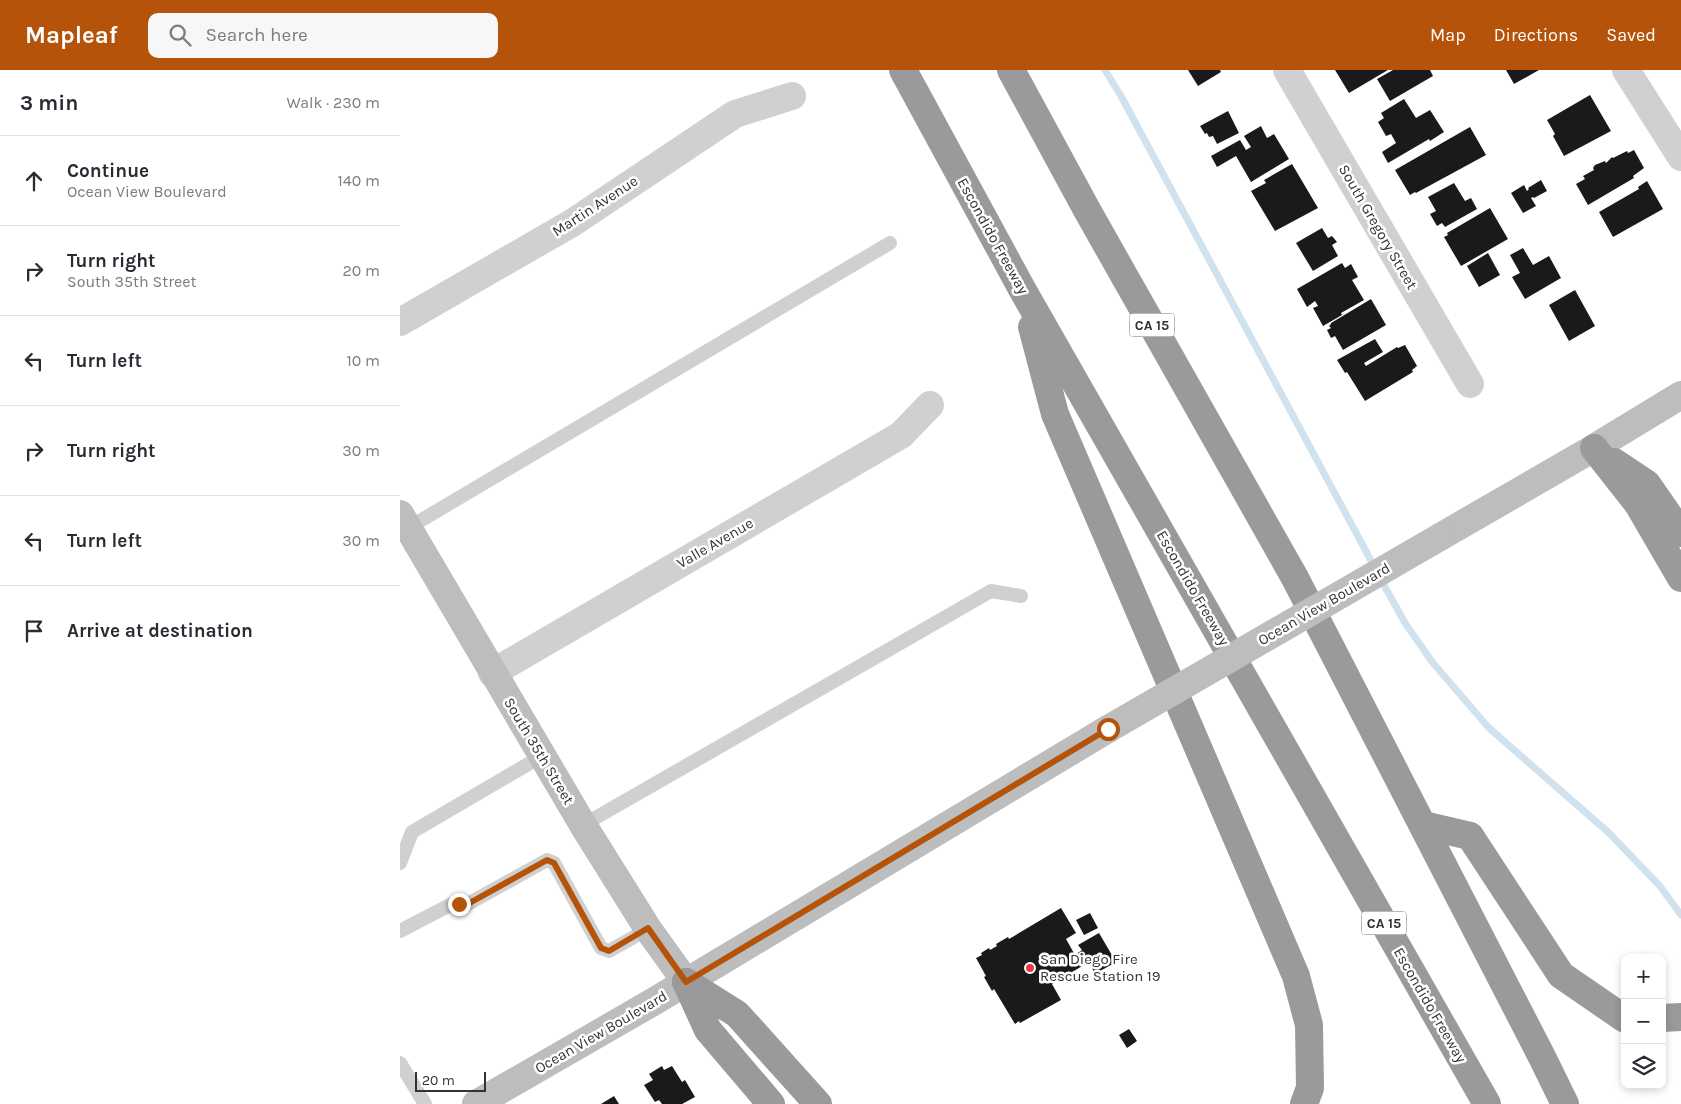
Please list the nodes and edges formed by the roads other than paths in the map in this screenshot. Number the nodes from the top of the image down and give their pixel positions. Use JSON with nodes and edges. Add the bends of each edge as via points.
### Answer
{"nodes":[{"id":1,"x":903,"y":70,"type":"edge"},
{"id":2,"x":1011,"y":70,"type":"edge"},
{"id":3,"x":1287,"y":70,"type":"edge"},
{"id":4,"x":1626,"y":70,"type":"edge"},
{"id":5,"x":792,"y":96,"type":"dead end"},
{"id":6,"x":1681,"y":157,"type":"edge"},
{"id":7,"x":890,"y":242,"type":"dead end"},
{"id":8,"x":1022,"y":289,"type":"junction"},
{"id":9,"x":400,"y":322,"type":"edge"},
{"id":10,"x":1470,"y":384,"type":"dead end"},
{"id":11,"x":1681,"y":395,"type":"edge"},
{"id":12,"x":930,"y":405,"type":"dead end"},
{"id":13,"x":1594,"y":448,"type":"junction"},
{"id":14,"x":404,"y":521,"type":"edge"},
{"id":15,"x":1681,"y":533,"type":"edge"},
{"id":16,"x":1681,"y":578,"type":"edge"},
{"id":17,"x":1021,"y":596,"type":"dead end"},
{"id":18,"x":492,"y":673,"type":"junction"},
{"id":19,"x":542,"y":756,"type":"junction"},
{"id":20,"x":583,"y":825,"type":"junction"},
{"id":21,"x":1423,"y":825,"type":"junction"},
{"id":22,"x":400,"y":863,"type":"edge"},
{"id":23,"x":648,"y":928,"type":"junction"},
{"id":24,"x":400,"y":931,"type":"edge"},
{"id":25,"x":686,"y":982,"type":"junction"},
{"id":26,"x":1621,"y":1016,"type":"edge"},
{"id":27,"x":1681,"y":1017,"type":"edge"},
{"id":28,"x":1666,"y":1018,"type":"edge"},
{"id":29,"x":400,"y":1063,"type":"edge"},
{"id":30,"x":425,"y":1104,"type":"edge"},
{"id":31,"x":476,"y":1104,"type":"edge"},
{"id":32,"x":771,"y":1104,"type":"edge"},
{"id":33,"x":818,"y":1104,"type":"edge"},
{"id":34,"x":1304,"y":1104,"type":"edge"},
{"id":35,"x":1487,"y":1104,"type":"edge"},
{"id":36,"x":1565,"y":1104,"type":"edge"}],
"edges":[{"from":1,"to":8,"type":"highway","name":"Escondido Freeway","number":"CA 15"},
{"from":2,"to":21,"type":"highway","number":"CA 15","via":[[1295,578]]},
{"from":3,"to":10,"type":"street","name":"South Gregory Street"},
{"from":4,"to":6,"type":"street"},
{"from":5,"to":9,"type":"street","name":"Martin Avenue","via":[[735,114],[572,223]]},
{"from":7,"to":14,"type":"lane"},
{"from":8,"to":34,"type":"highway","via":[[1056,414],[1296,976],[1309,1025],[1310,1088]]},
{"from":8,"to":35,"type":"highway","name":"Escondido Freeway","number":"CA 15"},
{"from":11,"to":13,"type":"main road","name":"Ocean View Boulevard"},
{"from":12,"to":18,"type":"street","name":"Valle Avenue","via":[[901,435]]},
{"from":13,"to":15,"type":"highway","via":[[1647,484]]},
{"from":13,"to":16,"type":"highway","via":[[1638,504]]},
{"from":13,"to":25,"type":"main road","name":"Ocean View Boulevard","bridge":true,"via":[[1108,729]]},
{"from":14,"to":18,"type":"main road","name":"South 35th Street"},
{"from":17,"to":20,"type":"lane","via":[[991,591]]},
{"from":18,"to":19,"type":"main road","name":"South 35th Street"},
{"from":19,"to":20,"type":"main road","name":"South 35th Street"},
{"from":19,"to":22,"type":"lane","via":[[412,832]]},
{"from":20,"to":23,"type":"main road","name":"South 35th Street"},
{"from":21,"to":26,"type":"highway","via":[[1470,836],[1561,974]]},
{"from":21,"to":36,"type":"highway","number":"CA 15"},
{"from":23,"to":24,"type":"lane","via":[[609,951],[601,948],[554,863],[547,860],[466,905],[452,904]]},
{"from":23,"to":25,"type":"main road","name":"South 35th Street"},
{"from":25,"to":31,"type":"main road","name":"Ocean View Boulevard"},
{"from":25,"to":32,"type":"highway","via":[[708,1030]]},
{"from":25,"to":33,"type":"highway","via":[[736,1014]]},
{"from":27,"to":28,"type":"highway"},
{"from":29,"to":30,"type":"lane"}]}
